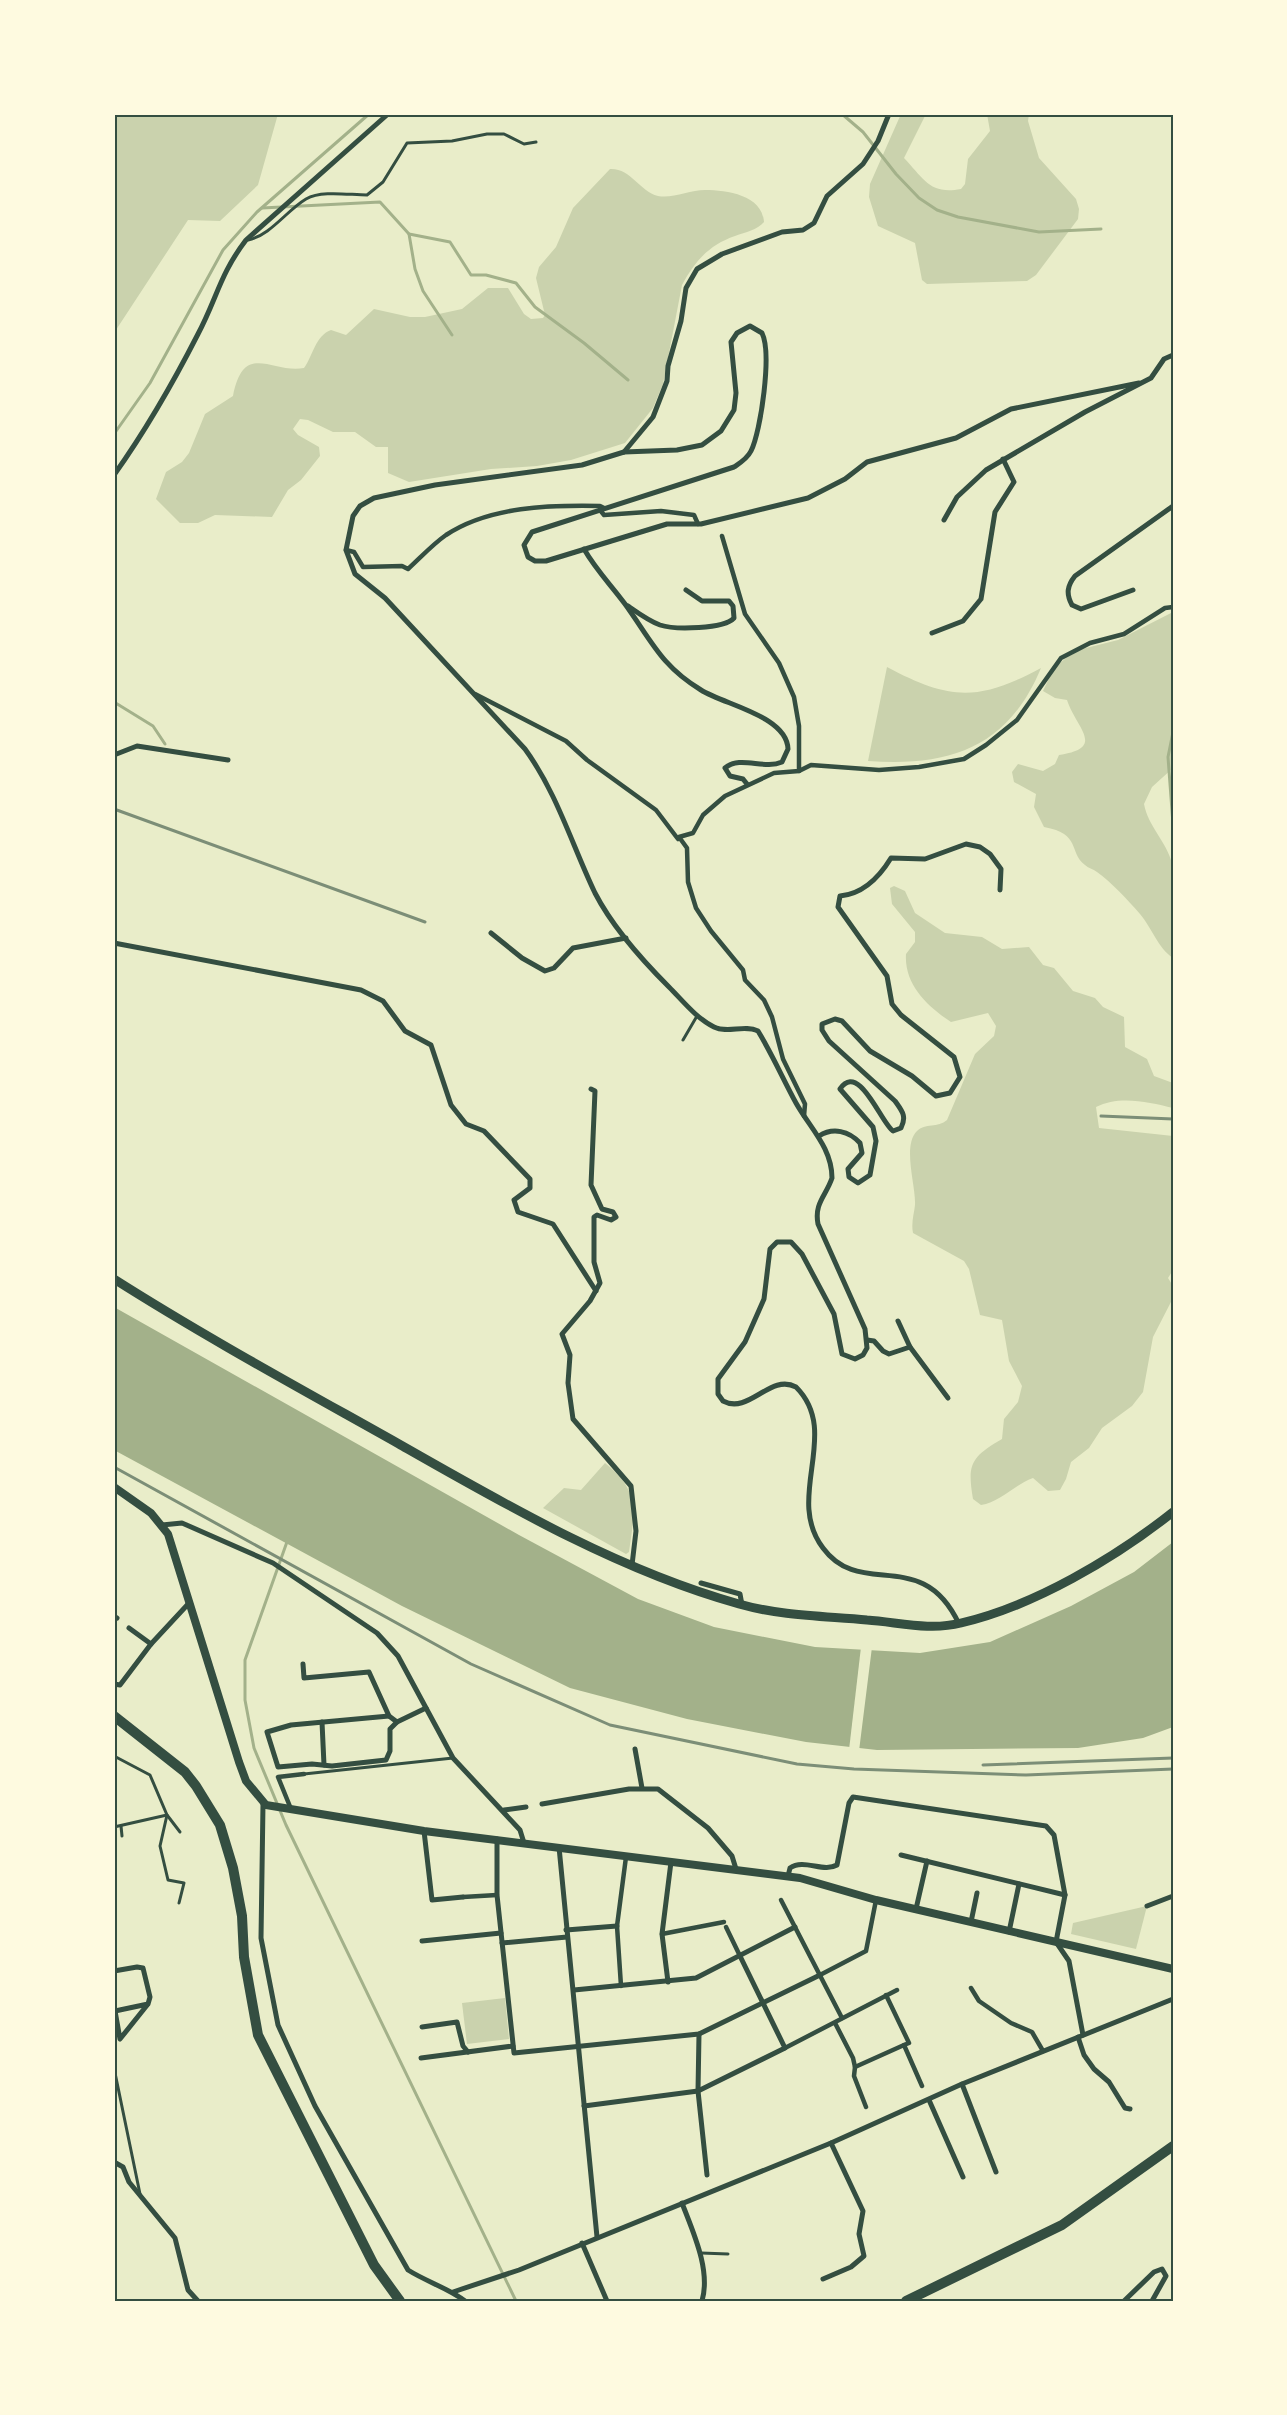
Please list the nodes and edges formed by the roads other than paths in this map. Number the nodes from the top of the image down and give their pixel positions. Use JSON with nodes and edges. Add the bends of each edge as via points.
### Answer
{"nodes":[{"id":1,"x":388,"y":114,"type":"edge"},
{"id":2,"x":889,"y":114,"type":"edge"},
{"id":3,"x":536,"y":142,"type":"dead end"},
{"id":4,"x":246,"y":240,"type":"junction"},
{"id":5,"x":1173,"y":355,"type":"edge"},
{"id":6,"x":1139,"y":383,"type":"junction"},
{"id":7,"x":624,"y":452,"type":"junction"},
{"id":8,"x":1003,"y":459,"type":"junction"},
{"id":9,"x":114,"y":475,"type":"edge"},
{"id":10,"x":1173,"y":506,"type":"edge"},
{"id":11,"x":602,"y":509,"type":"junction"},
{"id":12,"x":944,"y":520,"type":"dead end"},
{"id":13,"x":698,"y":524,"type":"junction"},
{"id":14,"x":722,"y":536,"type":"dead end"},
{"id":15,"x":584,"y":549,"type":"junction"},
{"id":16,"x":346,"y":550,"type":"junction"},
{"id":17,"x":686,"y":590,"type":"dead end"},
{"id":18,"x":1133,"y":590,"type":"dead end"},
{"id":19,"x":624,"y":603,"type":"junction"},
{"id":20,"x":1173,"y":607,"type":"edge"},
{"id":21,"x":932,"y":633,"type":"dead end"},
{"id":22,"x":474,"y":693,"type":"junction"},
{"id":23,"x":114,"y":755,"type":"edge"},
{"id":24,"x":228,"y":760,"type":"dead end"},
{"id":25,"x":799,"y":771,"type":"junction"},
{"id":26,"x":747,"y":783,"type":"junction"},
{"id":27,"x":678,"y":839,"type":"junction"},
{"id":28,"x":1000,"y":890,"type":"dead end"},
{"id":29,"x":491,"y":933,"type":"dead end"},
{"id":30,"x":626,"y":938,"type":"junction"},
{"id":31,"x":114,"y":943,"type":"edge"},
{"id":32,"x":698,"y":1016,"type":"junction"},
{"id":33,"x":683,"y":1040,"type":"dead end"},
{"id":34,"x":591,"y":1089,"type":"dead end"},
{"id":35,"x":804,"y":1116,"type":"junction"},
{"id":36,"x":819,"y":1136,"type":"junction"},
{"id":37,"x":114,"y":1279,"type":"edge"},
{"id":38,"x":596,"y":1291,"type":"junction"},
{"id":39,"x":898,"y":1321,"type":"dead end"},
{"id":40,"x":867,"y":1340,"type":"junction"},
{"id":41,"x":910,"y":1347,"type":"junction"},
{"id":42,"x":948,"y":1398,"type":"dead end"},
{"id":43,"x":114,"y":1487,"type":"edge"},
{"id":44,"x":1173,"y":1512,"type":"edge"},
{"id":45,"x":162,"y":1525,"type":"junction"},
{"id":46,"x":632,"y":1565,"type":"junction"},
{"id":47,"x":701,"y":1583,"type":"dead end"},
{"id":48,"x":191,"y":1602,"type":"junction"},
{"id":49,"x":742,"y":1605,"type":"junction"},
{"id":50,"x":959,"y":1624,"type":"junction"},
{"id":51,"x":129,"y":1628,"type":"dead end"},
{"id":52,"x":151,"y":1644,"type":"junction"},
{"id":53,"x":303,"y":1664,"type":"dead end"},
{"id":54,"x":114,"y":1684,"type":"edge"},
{"id":55,"x":426,"y":1708,"type":"junction"},
{"id":56,"x":114,"y":1716,"type":"edge"},
{"id":57,"x":389,"y":1716,"type":"junction"},
{"id":58,"x":322,"y":1722,"type":"junction"},
{"id":59,"x":397,"y":1722,"type":"junction"},
{"id":60,"x":635,"y":1749,"type":"dead end"},
{"id":61,"x":114,"y":1756,"type":"edge"},
{"id":62,"x":453,"y":1758,"type":"junction"},
{"id":63,"x":324,"y":1766,"type":"junction"},
{"id":64,"x":304,"y":1774,"type":"joint"},
{"id":65,"x":642,"y":1788,"type":"junction"},
{"id":66,"x":542,"y":1804,"type":"dead end"},
{"id":67,"x":266,"y":1805,"type":"junction"},
{"id":68,"x":526,"y":1807,"type":"dead end"},
{"id":69,"x":504,"y":1810,"type":"junction"},
{"id":70,"x":292,"y":1811,"type":"junction"},
{"id":71,"x":167,"y":1815,"type":"junction"},
{"id":72,"x":121,"y":1826,"type":"junction"},
{"id":73,"x":114,"y":1827,"type":"edge"},
{"id":74,"x":424,"y":1831,"type":"junction"},
{"id":75,"x":180,"y":1832,"type":"dead end"},
{"id":76,"x":122,"y":1836,"type":"dead end"},
{"id":77,"x":497,"y":1839,"type":"junction"},
{"id":78,"x":524,"y":1843,"type":"junction"},
{"id":79,"x":559,"y":1847,"type":"junction"},
{"id":80,"x":901,"y":1855,"type":"dead end"},
{"id":81,"x":626,"y":1857,"type":"junction"},
{"id":82,"x":927,"y":1861,"type":"junction"},
{"id":83,"x":671,"y":1862,"type":"junction"},
{"id":84,"x":736,"y":1869,"type":"junction"},
{"id":85,"x":788,"y":1876,"type":"junction"},
{"id":86,"x":1019,"y":1884,"type":"junction"},
{"id":87,"x":977,"y":1893,"type":"dead end"},
{"id":88,"x":497,"y":1895,"type":"junction"},
{"id":89,"x":1065,"y":1895,"type":"junction"},
{"id":90,"x":1173,"y":1896,"type":"edge"},
{"id":91,"x":463,"y":1897,"type":"joint"},
{"id":92,"x":781,"y":1900,"type":"dead end"},
{"id":93,"x":876,"y":1900,"type":"junction"},
{"id":94,"x":179,"y":1903,"type":"dead end"},
{"id":95,"x":1147,"y":1906,"type":"dead end"},
{"id":96,"x":916,"y":1909,"type":"junction"},
{"id":97,"x":971,"y":1922,"type":"junction"},
{"id":98,"x":617,"y":1926,"type":"junction"},
{"id":99,"x":795,"y":1927,"type":"junction"},
{"id":100,"x":566,"y":1930,"type":"junction"},
{"id":101,"x":1009,"y":1932,"type":"junction"},
{"id":102,"x":501,"y":1933,"type":"junction"},
{"id":103,"x":662,"y":1934,"type":"junction"},
{"id":104,"x":567,"y":1937,"type":"junction"},
{"id":105,"x":422,"y":1941,"type":"dead end"},
{"id":106,"x":1056,"y":1942,"type":"junction"},
{"id":107,"x":502,"y":1943,"type":"junction"},
{"id":108,"x":740,"y":1956,"type":"junction"},
{"id":109,"x":1173,"y":1969,"type":"edge"},
{"id":110,"x":114,"y":1971,"type":"edge"},
{"id":111,"x":820,"y":1975,"type":"junction"},
{"id":112,"x":668,"y":1982,"type":"junction"},
{"id":113,"x":621,"y":1986,"type":"junction"},
{"id":114,"x":971,"y":1988,"type":"dead end"},
{"id":115,"x":574,"y":1990,"type":"junction"},
{"id":116,"x":897,"y":1990,"type":"dead end"},
{"id":117,"x":886,"y":1995,"type":"junction"},
{"id":118,"x":1173,"y":1999,"type":"edge"},
{"id":119,"x":763,"y":2003,"type":"junction"},
{"id":120,"x":148,"y":2004,"type":"junction"},
{"id":121,"x":842,"y":2018,"type":"junction"},
{"id":122,"x":835,"y":2023,"type":"junction"},
{"id":123,"x":422,"y":2027,"type":"dead end"},
{"id":124,"x":699,"y":2034,"type":"junction"},
{"id":125,"x":1080,"y":2036,"type":"junction"},
{"id":126,"x":904,"y":2045,"type":"junction"},
{"id":127,"x":513,"y":2046,"type":"junction"},
{"id":128,"x":579,"y":2046,"type":"junction"},
{"id":129,"x":785,"y":2048,"type":"junction"},
{"id":130,"x":1043,"y":2050,"type":"junction"},
{"id":131,"x":468,"y":2052,"type":"junction"},
{"id":132,"x":421,"y":2058,"type":"dead end"},
{"id":133,"x":855,"y":2067,"type":"junction"},
{"id":134,"x":114,"y":2068,"type":"edge"},
{"id":135,"x":962,"y":2084,"type":"junction"},
{"id":136,"x":922,"y":2086,"type":"dead end"},
{"id":137,"x":698,"y":2091,"type":"junction"},
{"id":138,"x":929,"y":2100,"type":"junction"},
{"id":139,"x":584,"y":2106,"type":"junction"},
{"id":140,"x":866,"y":2107,"type":"dead end"},
{"id":141,"x":1130,"y":2109,"type":"dead end"},
{"id":142,"x":831,"y":2143,"type":"junction"},
{"id":143,"x":1173,"y":2146,"type":"edge"},
{"id":144,"x":114,"y":2162,"type":"edge"},
{"id":145,"x":996,"y":2172,"type":"dead end"},
{"id":146,"x":707,"y":2175,"type":"dead end"},
{"id":147,"x":963,"y":2177,"type":"dead end"},
{"id":148,"x":141,"y":2195,"type":"junction"},
{"id":149,"x":682,"y":2204,"type":"junction"},
{"id":150,"x":597,"y":2237,"type":"junction"},
{"id":151,"x":582,"y":2243,"type":"junction"},
{"id":152,"x":701,"y":2253,"type":"junction"},
{"id":153,"x":728,"y":2254,"type":"dead end"},
{"id":154,"x":823,"y":2280,"type":"dead end"},
{"id":155,"x":453,"y":2292,"type":"junction"},
{"id":156,"x":198,"y":2301,"type":"edge"},
{"id":157,"x":400,"y":2301,"type":"edge"},
{"id":158,"x":465,"y":2301,"type":"edge"},
{"id":159,"x":607,"y":2301,"type":"edge"},
{"id":160,"x":702,"y":2301,"type":"edge"},
{"id":161,"x":906,"y":2301,"type":"edge"},
{"id":162,"x":1124,"y":2301,"type":"edge"},
{"id":163,"x":1152,"y":2301,"type":"edge"}],
"edges":[{"from":1,"to":4,"type":"street"},
{"from":2,"to":7,"type":"street","via":[[863,164],[826,196],[814,223],[803,231],[782,232],[722,254],[698,269],[686,288],[667,381],[653,417]]},
{"from":3,"to":4,"type":"lane","via":[[524,144],[504,134],[488,134],[407,143],[383,182],[367,195],[316,195],[260,236]]},
{"from":4,"to":9,"type":"street","via":[[228,263],[200,331],[160,406]]},
{"from":5,"to":6,"type":"street","via":[[1164,359],[1151,378]]},
{"from":6,"to":8,"type":"street"},
{"from":6,"to":13,"type":"street","via":[[1011,409],[956,438],[867,462],[845,479],[808,498]]},
{"from":7,"to":11,"type":"street","via":[[677,450],[702,445],[713,438],[731,418],[736,403],[731,342],[737,333],[750,326],[762,333],[766,352],[758,424],[745,459],[734,467]]},
{"from":7,"to":16,"type":"street","via":[[582,465],[465,479],[374,498],[360,506],[353,516]]},
{"from":8,"to":12,"type":"street","via":[[957,497]]},
{"from":8,"to":21,"type":"street","via":[[1014,482],[995,512],[981,599],[963,621]]},
{"from":10,"to":18,"type":"street","via":[[1075,576],[1068,594],[1072,605],[1081,609]]},
{"from":11,"to":13,"type":"street","via":[[604,515],[661,511],[694,515]]},
{"from":11,"to":15,"type":"street","via":[[532,532],[524,544],[528,557],[538,562]]},
{"from":11,"to":16,"type":"street","via":[[550,506],[468,523],[446,535],[408,569],[363,567],[354,552]]},
{"from":13,"to":15,"type":"street","via":[[667,524]]},
{"from":14,"to":25,"type":"street","via":[[744,614],[779,663],[794,697],[799,726]]},
{"from":15,"to":19,"type":"street","via":[[595,569]]},
{"from":16,"to":22,"type":"street","via":[[355,574],[385,598]]},
{"from":17,"to":19,"type":"street","via":[[702,601],[729,601],[734,618],[723,624],[663,626]]},
{"from":19,"to":26,"type":"street","via":[[675,674],[781,730],[788,749],[782,762],[764,766],[738,763],[725,768],[730,776]]},
{"from":20,"to":25,"type":"street","via":[[1124,634],[1068,652],[1055,664],[1017,720],[964,759],[909,768],[854,770],[812,765]]},
{"from":22,"to":27,"type":"street","via":[[566,741],[656,810]]},
{"from":22,"to":30,"type":"street","via":[[539,768],[596,894]]},
{"from":23,"to":24,"type":"street","via":[[137,746]]},
{"from":25,"to":26,"type":"street","via":[[774,773]]},
{"from":26,"to":27,"type":"street","via":[[709,808],[693,833]]},
{"from":27,"to":35,"type":"street","via":[[687,848],[688,882],[696,908],[743,970],[745,980],[764,1000],[783,1059],[805,1104]]},
{"from":28,"to":36,"type":"street","via":[[1001,869],[990,854],[966,844],[926,860],[891,858],[865,888],[840,896],[838,907],[887,976],[892,1004],[954,1057],[960,1077],[950,1094],[936,1096],[912,1076],[870,1051],[842,1021],[828,1021],[822,1024],[822,1030],[829,1041],[895,1101],[905,1120],[901,1128],[893,1131],[880,1117],[870,1095],[858,1084],[843,1084],[840,1089],[873,1127],[876,1141],[870,1175],[861,1182],[851,1180],[848,1173],[862,1153],[860,1143],[844,1132],[826,1131]]},
{"from":29,"to":30,"type":"street","via":[[545,971],[554,968],[573,948]]},
{"from":30,"to":32,"type":"street"},
{"from":31,"to":38,"type":"street","via":[[361,990],[378,998],[405,1031],[431,1045],[451,1106],[466,1124],[484,1131],[530,1179],[530,1188],[514,1200],[518,1212],[553,1224]]},
{"from":32,"to":33,"type":"lane"},
{"from":32,"to":35,"type":"street","via":[[716,1028],[746,1027],[758,1031]]},
{"from":34,"to":38,"type":"street","via":[[595,1091],[597,1109],[591,1185],[601,1207],[616,1217],[611,1220],[597,1215],[593,1219],[594,1262],[600,1284]]},
{"from":35,"to":36,"type":"street"},
{"from":36,"to":40,"type":"street","via":[[828,1154],[832,1178],[819,1201],[818,1224]]},
{"from":37,"to":46,"type":"main road","via":[[191,1327],[468,1483]]},
{"from":38,"to":46,"type":"street","via":[[562,1334],[570,1355],[568,1383],[573,1419],[631,1486],[636,1531]]},
{"from":39,"to":41,"type":"street"},
{"from":40,"to":41,"type":"street","via":[[889,1354]]},
{"from":40,"to":50,"type":"street","via":[[867,1348],[859,1357],[842,1354],[834,1314],[802,1254],[791,1242],[777,1242],[770,1249],[764,1299],[745,1342],[718,1379],[718,1394],[723,1401],[736,1404],[779,1384],[796,1387],[815,1423],[807,1502],[809,1519],[822,1548],[853,1570],[918,1580],[945,1598]]},
{"from":41,"to":42,"type":"street"},
{"from":43,"to":45,"type":"main road"},
{"from":44,"to":50,"type":"main road","via":[[1094,1566],[1002,1610]]},
{"from":45,"to":48,"type":"main road"},
{"from":45,"to":55,"type":"street","via":[[182,1523],[273,1563],[377,1633],[398,1656]]},
{"from":46,"to":49,"type":"main road","via":[[686,1588]]},
{"from":47,"to":49,"type":"street","via":[[740,1594]]},
{"from":48,"to":52,"type":"street"},
{"from":48,"to":67,"type":"main road","via":[[246,1781]]},
{"from":49,"to":50,"type":"main road","via":[[900,1625]]},
{"from":51,"to":52,"type":"street"},
{"from":52,"to":54,"type":"street","via":[[120,1685]]},
{"from":53,"to":57,"type":"street","via":[[304,1678],[369,1672]]},
{"from":55,"to":59,"type":"street"},
{"from":55,"to":62,"type":"street"},
{"from":56,"to":157,"type":"highway","via":[[184,1772],[220,1825],[242,1916],[244,1957],[258,2035],[374,2265]]},
{"from":57,"to":58,"type":"street"},
{"from":57,"to":59,"type":"street"},
{"from":58,"to":63,"type":"street"},
{"from":58,"to":63,"type":"street","via":[[267,1732],[278,1767]]},
{"from":59,"to":63,"type":"street","via":[[390,1729],[386,1760]]},
{"from":60,"to":65,"type":"street"},
{"from":61,"to":71,"type":"lane","via":[[150,1775]]},
{"from":62,"to":64,"type":"lane"},
{"from":62,"to":69,"type":"street"},
{"from":64,"to":70,"type":"street","via":[[278,1777]]},
{"from":65,"to":66,"type":"street"},
{"from":65,"to":84,"type":"street","via":[[663,1792],[708,1828],[732,1856]]},
{"from":67,"to":70,"type":"main road"},
{"from":67,"to":155,"type":"street","via":[[261,1938],[275,2014],[287,2049],[408,2270],[431,2285]]},
{"from":68,"to":69,"type":"street"},
{"from":69,"to":78,"type":"street","via":[[520,1830]]},
{"from":70,"to":74,"type":"main road"},
{"from":71,"to":72,"type":"lane"},
{"from":71,"to":75,"type":"lane"},
{"from":71,"to":94,"type":"lane","via":[[160,1846],[168,1880],[184,1883]]},
{"from":72,"to":73,"type":"lane"},
{"from":72,"to":76,"type":"lane"},
{"from":74,"to":77,"type":"main road"},
{"from":74,"to":91,"type":"street","via":[[432,1899]]},
{"from":77,"to":78,"type":"main road"},
{"from":77,"to":88,"type":"street"},
{"from":78,"to":79,"type":"main road"},
{"from":79,"to":81,"type":"main road"},
{"from":79,"to":100,"type":"street"},
{"from":80,"to":82,"type":"street"},
{"from":81,"to":83,"type":"main road"},
{"from":81,"to":98,"type":"street"},
{"from":82,"to":86,"type":"street"},
{"from":82,"to":96,"type":"street"},
{"from":83,"to":84,"type":"main road"},
{"from":83,"to":103,"type":"street"},
{"from":84,"to":85,"type":"main road"},
{"from":85,"to":89,"type":"street","via":[[795,1864],[832,1868],[837,1865],[853,1797],[1046,1827],[1054,1835]]},
{"from":85,"to":93,"type":"main road"},
{"from":86,"to":89,"type":"street"},
{"from":86,"to":101,"type":"street"},
{"from":87,"to":97,"type":"street"},
{"from":88,"to":91,"type":"street"},
{"from":88,"to":102,"type":"street"},
{"from":89,"to":106,"type":"street"},
{"from":90,"to":95,"type":"street"},
{"from":92,"to":99,"type":"street"},
{"from":93,"to":96,"type":"main road"},
{"from":93,"to":111,"type":"street","via":[[866,1951]]},
{"from":96,"to":97,"type":"main road"},
{"from":97,"to":101,"type":"main road"},
{"from":98,"to":100,"type":"street"},
{"from":98,"to":113,"type":"street"},
{"from":99,"to":108,"type":"street"},
{"from":99,"to":111,"type":"street"},
{"from":100,"to":104,"type":"street"},
{"from":101,"to":106,"type":"main road"},
{"from":102,"to":105,"type":"street"},
{"from":102,"to":107,"type":"street"},
{"from":103,"to":108,"type":"street","via":[[725,1924]]},
{"from":103,"to":112,"type":"street"},
{"from":104,"to":107,"type":"street"},
{"from":104,"to":115,"type":"street"},
{"from":106,"to":109,"type":"main road"},
{"from":106,"to":125,"type":"street","via":[[1066,1953],[1072,1975]]},
{"from":107,"to":127,"type":"street"},
{"from":108,"to":112,"type":"street","via":[[696,1978]]},
{"from":108,"to":119,"type":"street"},
{"from":110,"to":120,"type":"street","via":[[143,1968]]},
{"from":111,"to":119,"type":"street"},
{"from":111,"to":121,"type":"street"},
{"from":112,"to":113,"type":"street"},
{"from":113,"to":115,"type":"street"},
{"from":114,"to":130,"type":"street","via":[[979,2001],[1032,2032]]},
{"from":115,"to":128,"type":"street"},
{"from":116,"to":117,"type":"street"},
{"from":117,"to":121,"type":"street"},
{"from":117,"to":126,"type":"street","via":[[909,2043]]},
{"from":118,"to":125,"type":"street"},
{"from":119,"to":124,"type":"street"},
{"from":119,"to":129,"type":"street"},
{"from":120,"to":120,"type":"street","via":[[115,2011],[120,2039],[123,2039]]},
{"from":121,"to":122,"type":"street"},
{"from":122,"to":129,"type":"street"},
{"from":122,"to":133,"type":"street"},
{"from":123,"to":131,"type":"street","via":[[457,2022]]},
{"from":124,"to":128,"type":"street"},
{"from":124,"to":137,"type":"street"},
{"from":125,"to":130,"type":"street"},
{"from":125,"to":141,"type":"street","via":[[1084,2055],[1109,2082],[1125,2108]]},
{"from":126,"to":133,"type":"street"},
{"from":126,"to":136,"type":"street"},
{"from":127,"to":128,"type":"street","via":[[514,2053]]},
{"from":127,"to":131,"type":"street"},
{"from":128,"to":139,"type":"street"},
{"from":129,"to":137,"type":"street"},
{"from":130,"to":135,"type":"street"},
{"from":131,"to":132,"type":"street"},
{"from":133,"to":140,"type":"street","via":[[854,2076]]},
{"from":134,"to":148,"type":"lane"},
{"from":135,"to":138,"type":"street"},
{"from":135,"to":145,"type":"street"},
{"from":137,"to":139,"type":"street"},
{"from":137,"to":146,"type":"street"},
{"from":138,"to":142,"type":"street"},
{"from":138,"to":147,"type":"street"},
{"from":139,"to":150,"type":"street"},
{"from":142,"to":149,"type":"street"},
{"from":142,"to":154,"type":"street","via":[[864,2211],[859,2234],[864,2256]]},
{"from":143,"to":161,"type":"highway","via":[[1062,2225]]},
{"from":144,"to":148,"type":"street","via":[[123,2167],[129,2182]]},
{"from":148,"to":156,"type":"street","via":[[176,2238],[186,2284],[190,2295]]},
{"from":149,"to":150,"type":"street"},
{"from":149,"to":152,"type":"street"},
{"from":150,"to":151,"type":"street"},
{"from":151,"to":155,"type":"street","via":[[494,2280]]},
{"from":151,"to":159,"type":"street"},
{"from":152,"to":153,"type":"lane"},
{"from":152,"to":160,"type":"street"},
{"from":155,"to":158,"type":"street"},
{"from":162,"to":163,"type":"street","via":[[1154,2272],[1165,2270],[1166,2276]]}]}
